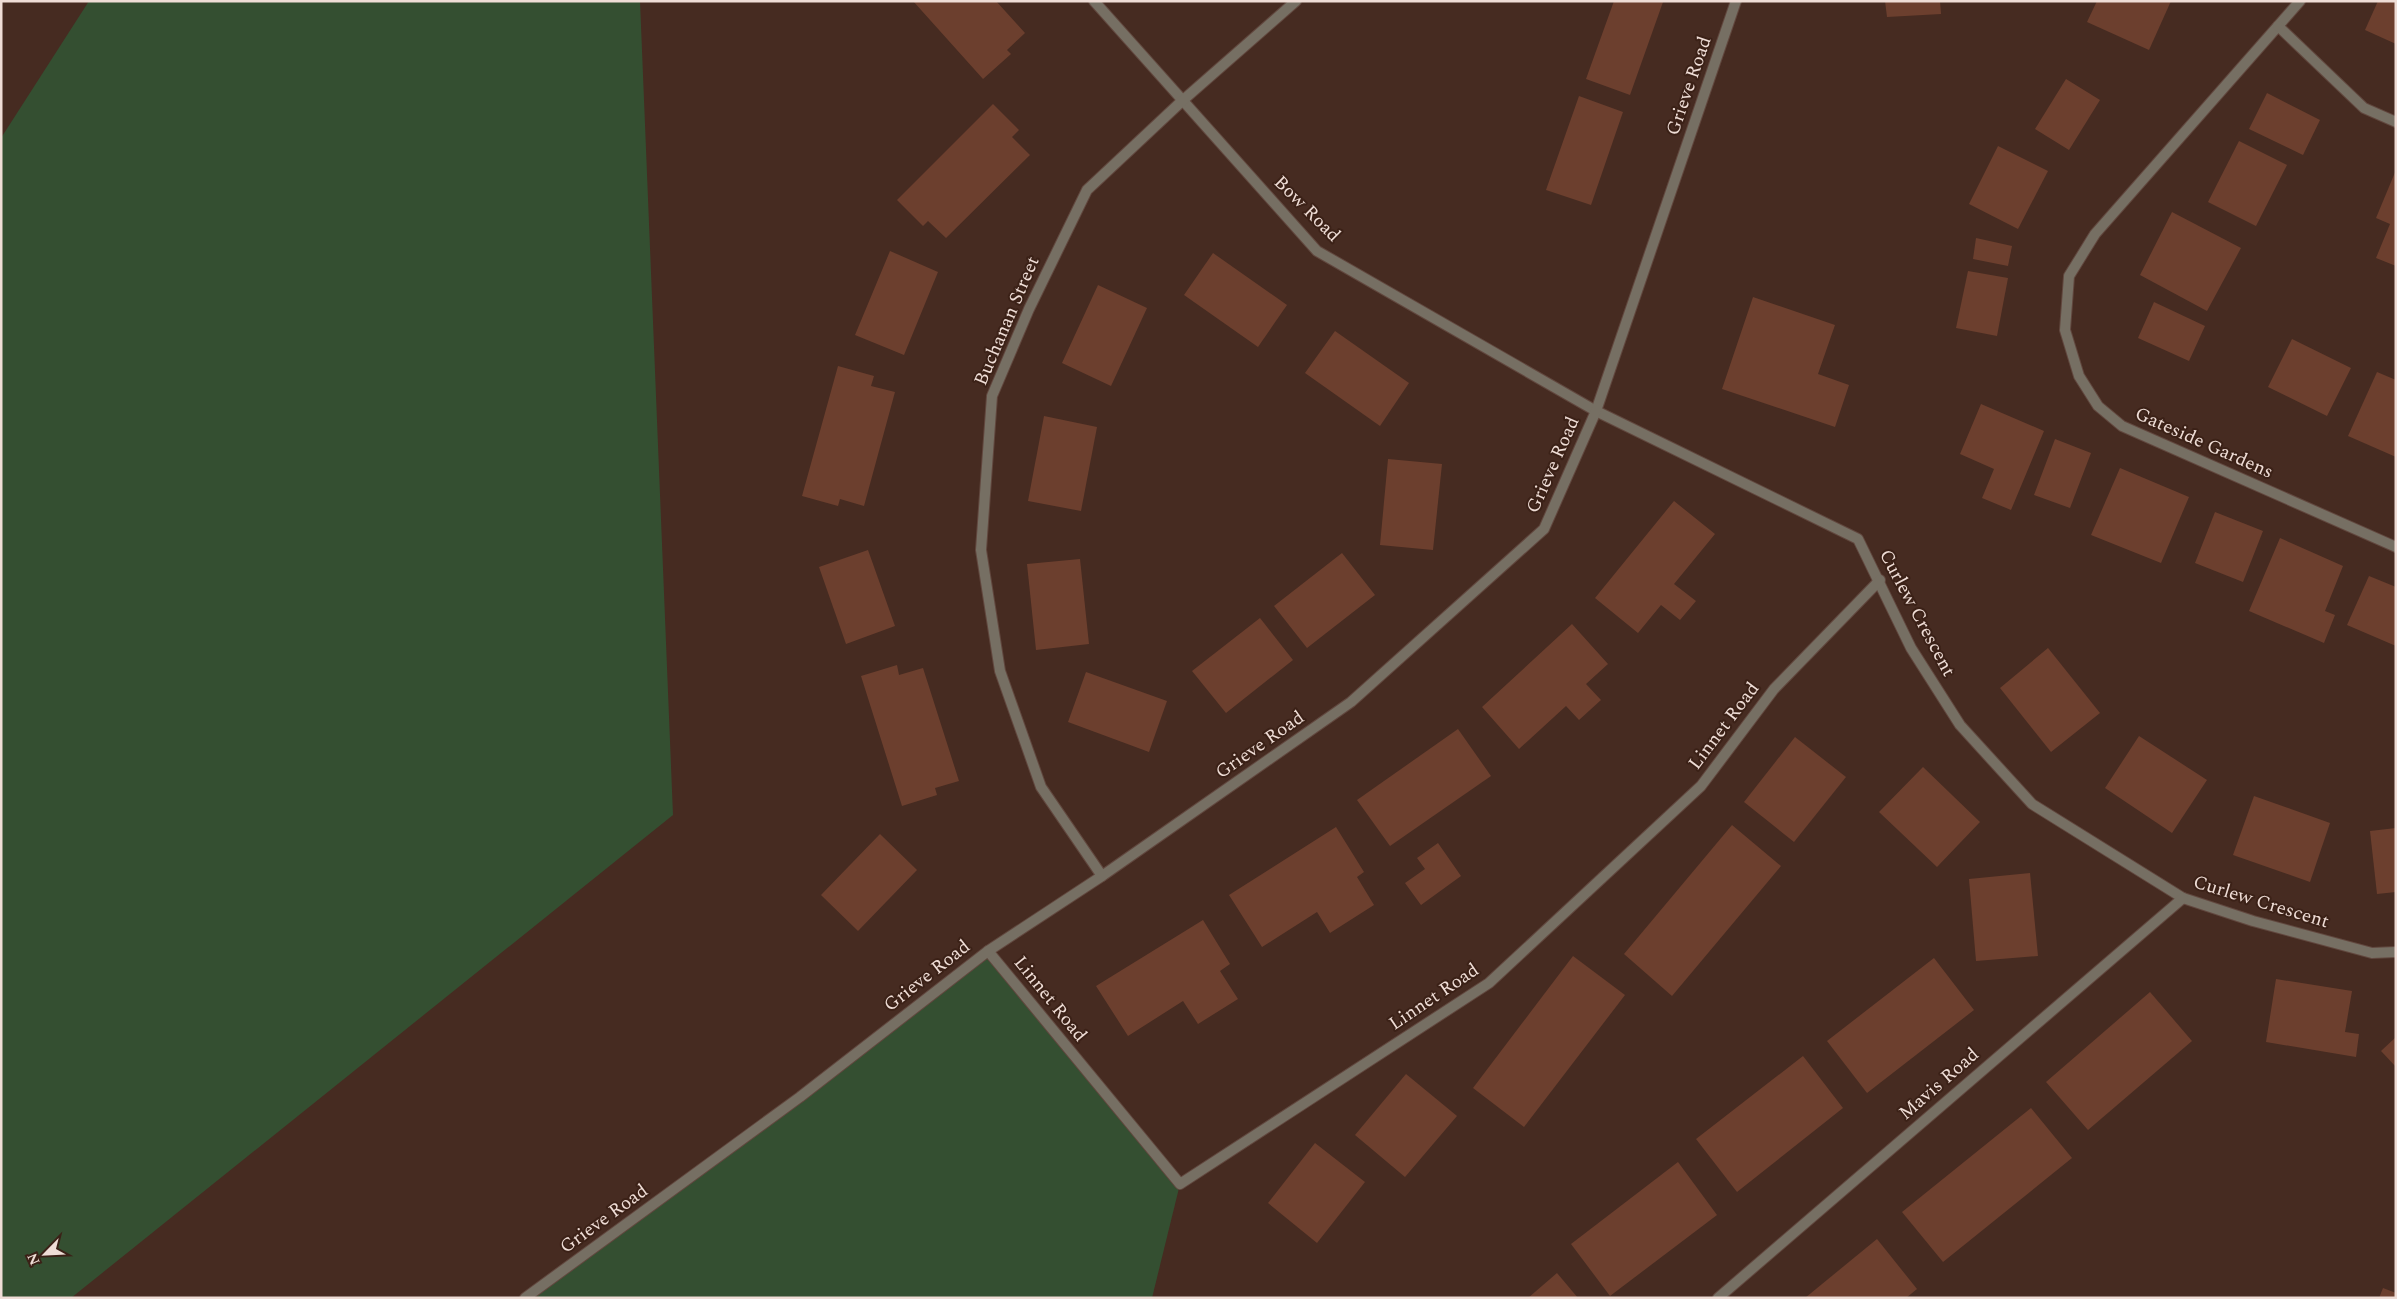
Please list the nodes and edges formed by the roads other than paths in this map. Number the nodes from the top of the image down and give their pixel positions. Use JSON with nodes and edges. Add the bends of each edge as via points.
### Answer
{"nodes":[{"id":1,"x":1094,"y":1,"type":"edge"},
{"id":2,"x":1296,"y":1,"type":"edge"},
{"id":3,"x":1736,"y":1,"type":"edge"},
{"id":4,"x":2300,"y":1,"type":"edge"},
{"id":5,"x":2278,"y":26,"type":"junction"},
{"id":6,"x":1182,"y":100,"type":"junction"},
{"id":7,"x":2396,"y":122,"type":"edge"},
{"id":8,"x":1596,"y":411,"type":"junction"},
{"id":9,"x":2396,"y":546,"type":"edge"},
{"id":10,"x":1880,"y":580,"type":"junction"},
{"id":11,"x":1102,"y":876,"type":"junction"},
{"id":12,"x":2184,"y":898,"type":"junction"},
{"id":13,"x":988,"y":951,"type":"junction"},
{"id":14,"x":2396,"y":952,"type":"edge"},
{"id":15,"x":525,"y":1298,"type":"edge"},
{"id":16,"x":1718,"y":1298,"type":"edge"}],
"edges":[{"from":1,"to":6,"type":"street","name":"Bow Road"},
{"from":2,"to":6,"type":"street","name":"Buchanan Street"},
{"from":3,"to":8,"type":"street","name":"Grieve Road"},
{"from":4,"to":5,"type":"street","name":"Gateside Gardens"},
{"from":5,"to":7,"type":"street","via":[[2364,108]]},
{"from":5,"to":9,"type":"street","name":"Gateside Gardens","via":[[2095,234],[2069,276],[2065,330],[2079,376],[2098,406],[2122,426]]},
{"from":6,"to":8,"type":"street","name":"Bow Road","via":[[1317,251]]},
{"from":6,"to":11,"type":"street","name":"Buchanan Street","via":[[1087,190],[992,396],[981,550],[1000,671],[1041,787]]},
{"from":8,"to":10,"type":"street","name":"Curlew Crescent","via":[[1858,540]]},
{"from":8,"to":11,"type":"street","name":"Grieve Road","via":[[1544,529],[1351,702]]},
{"from":10,"to":12,"type":"street","name":"Curlew Crescent","via":[[1912,648],[1960,725],[2032,804]]},
{"from":10,"to":13,"type":"street","name":"Linnet Road","via":[[1774,689],[1701,786],[1489,983],[1180,1184]]},
{"from":11,"to":13,"type":"street","name":"Grieve Road"},
{"from":12,"to":14,"type":"street","name":"Curlew Crescent","via":[[2253,922],[2372,953]]},
{"from":12,"to":16,"type":"street","name":"Mavis Road"},
{"from":13,"to":15,"type":"street","name":"Grieve Road","via":[[800,1097]]}]}
